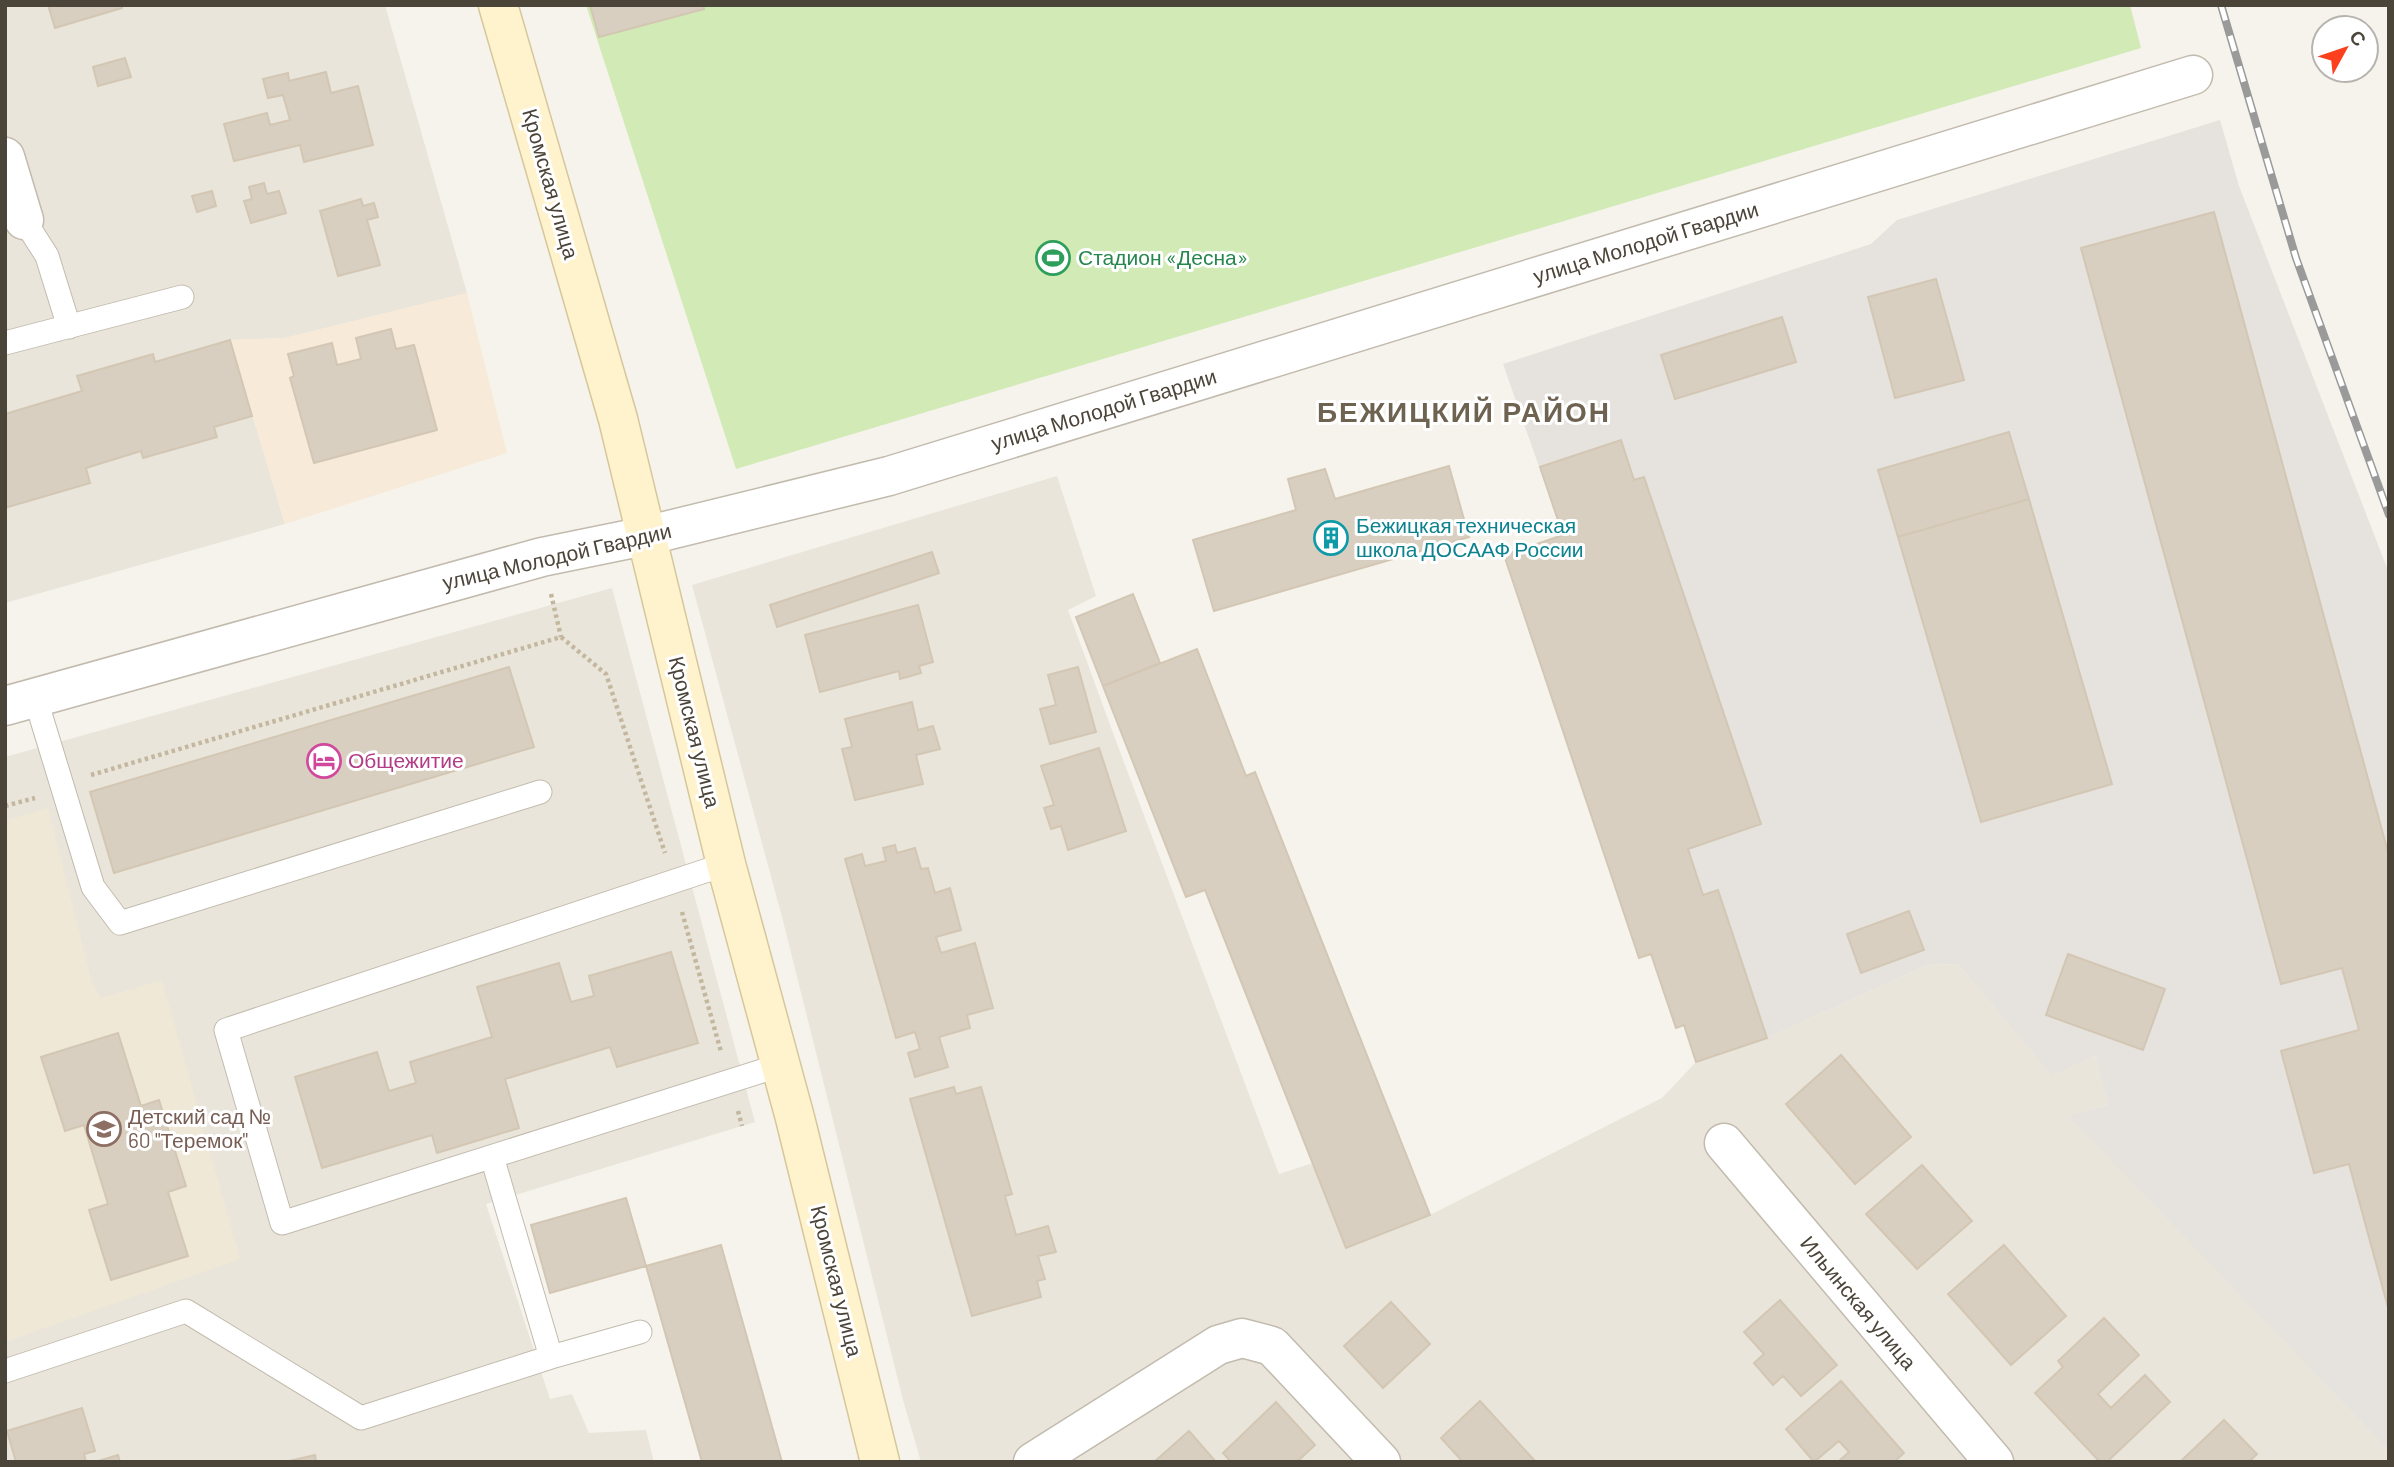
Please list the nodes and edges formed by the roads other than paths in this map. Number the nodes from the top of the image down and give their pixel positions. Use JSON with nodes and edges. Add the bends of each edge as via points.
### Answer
{"nodes":[{"id":1,"x":498,"y":5,"type":"edge"},
{"id":2,"x":2193,"y":75,"type":"dead end"},
{"id":3,"x":5,"y":157,"type":"edge"},
{"id":4,"x":24,"y":220,"type":"joint"},
{"id":5,"x":182,"y":297,"type":"dead end"},
{"id":6,"x":69,"y":327,"type":"junction"},
{"id":7,"x":5,"y":343,"type":"edge"},
{"id":8,"x":645,"y":536,"type":"junction"},
{"id":9,"x":20,"y":702,"type":"edge"},
{"id":10,"x":540,"y":792,"type":"dead end"},
{"id":11,"x":726,"y":864,"type":"junction"},
{"id":12,"x":781,"y":1065,"type":"junction"},
{"id":13,"x":1724,"y":1143,"type":"dead end"},
{"id":14,"x":492,"y":1157,"type":"junction"},
{"id":15,"x":640,"y":1332,"type":"dead end"},
{"id":16,"x":551,"y":1357,"type":"junction"},
{"id":17,"x":5,"y":1371,"type":"edge"},
{"id":18,"x":880,"y":1462,"type":"edge"},
{"id":19,"x":1033,"y":1462,"type":"edge"},
{"id":20,"x":1381,"y":1462,"type":"edge"},
{"id":21,"x":1994,"y":1462,"type":"edge"}],
"edges":[{"from":1,"to":8,"type":"street","name":"Кромская улица","via":[[618,419]]},
{"from":2,"to":8,"type":"street","name":"улица Молодой Гвардии","via":[[889,476]]},
{"from":3,"to":4,"type":"street"},
{"from":4,"to":6,"type":"lane","via":[[47,256]]},
{"from":5,"to":6,"type":"lane"},
{"from":6,"to":7,"type":"lane"},
{"from":8,"to":9,"type":"street","name":"улица Молодой Гвардии","via":[[542,557]]},
{"from":8,"to":11,"type":"street","name":"Кромская улица"},
{"from":9,"to":10,"type":"lane","via":[[93,887],[120,923]]},
{"from":11,"to":12,"type":"street","name":"Кромская улица"},
{"from":11,"to":14,"type":"lane","via":[[226,1030],[282,1223]]},
{"from":12,"to":14,"type":"lane"},
{"from":12,"to":18,"type":"street","name":"Кромская улица"},
{"from":13,"to":21,"type":"street","name":"Ильинская улица"},
{"from":14,"to":16,"type":"lane"},
{"from":15,"to":16,"type":"lane"},
{"from":16,"to":17,"type":"lane","via":[[361,1418],[186,1311]]},
{"from":19,"to":20,"type":"street","via":[[1218,1345],[1242,1338],[1272,1346]]}]}
